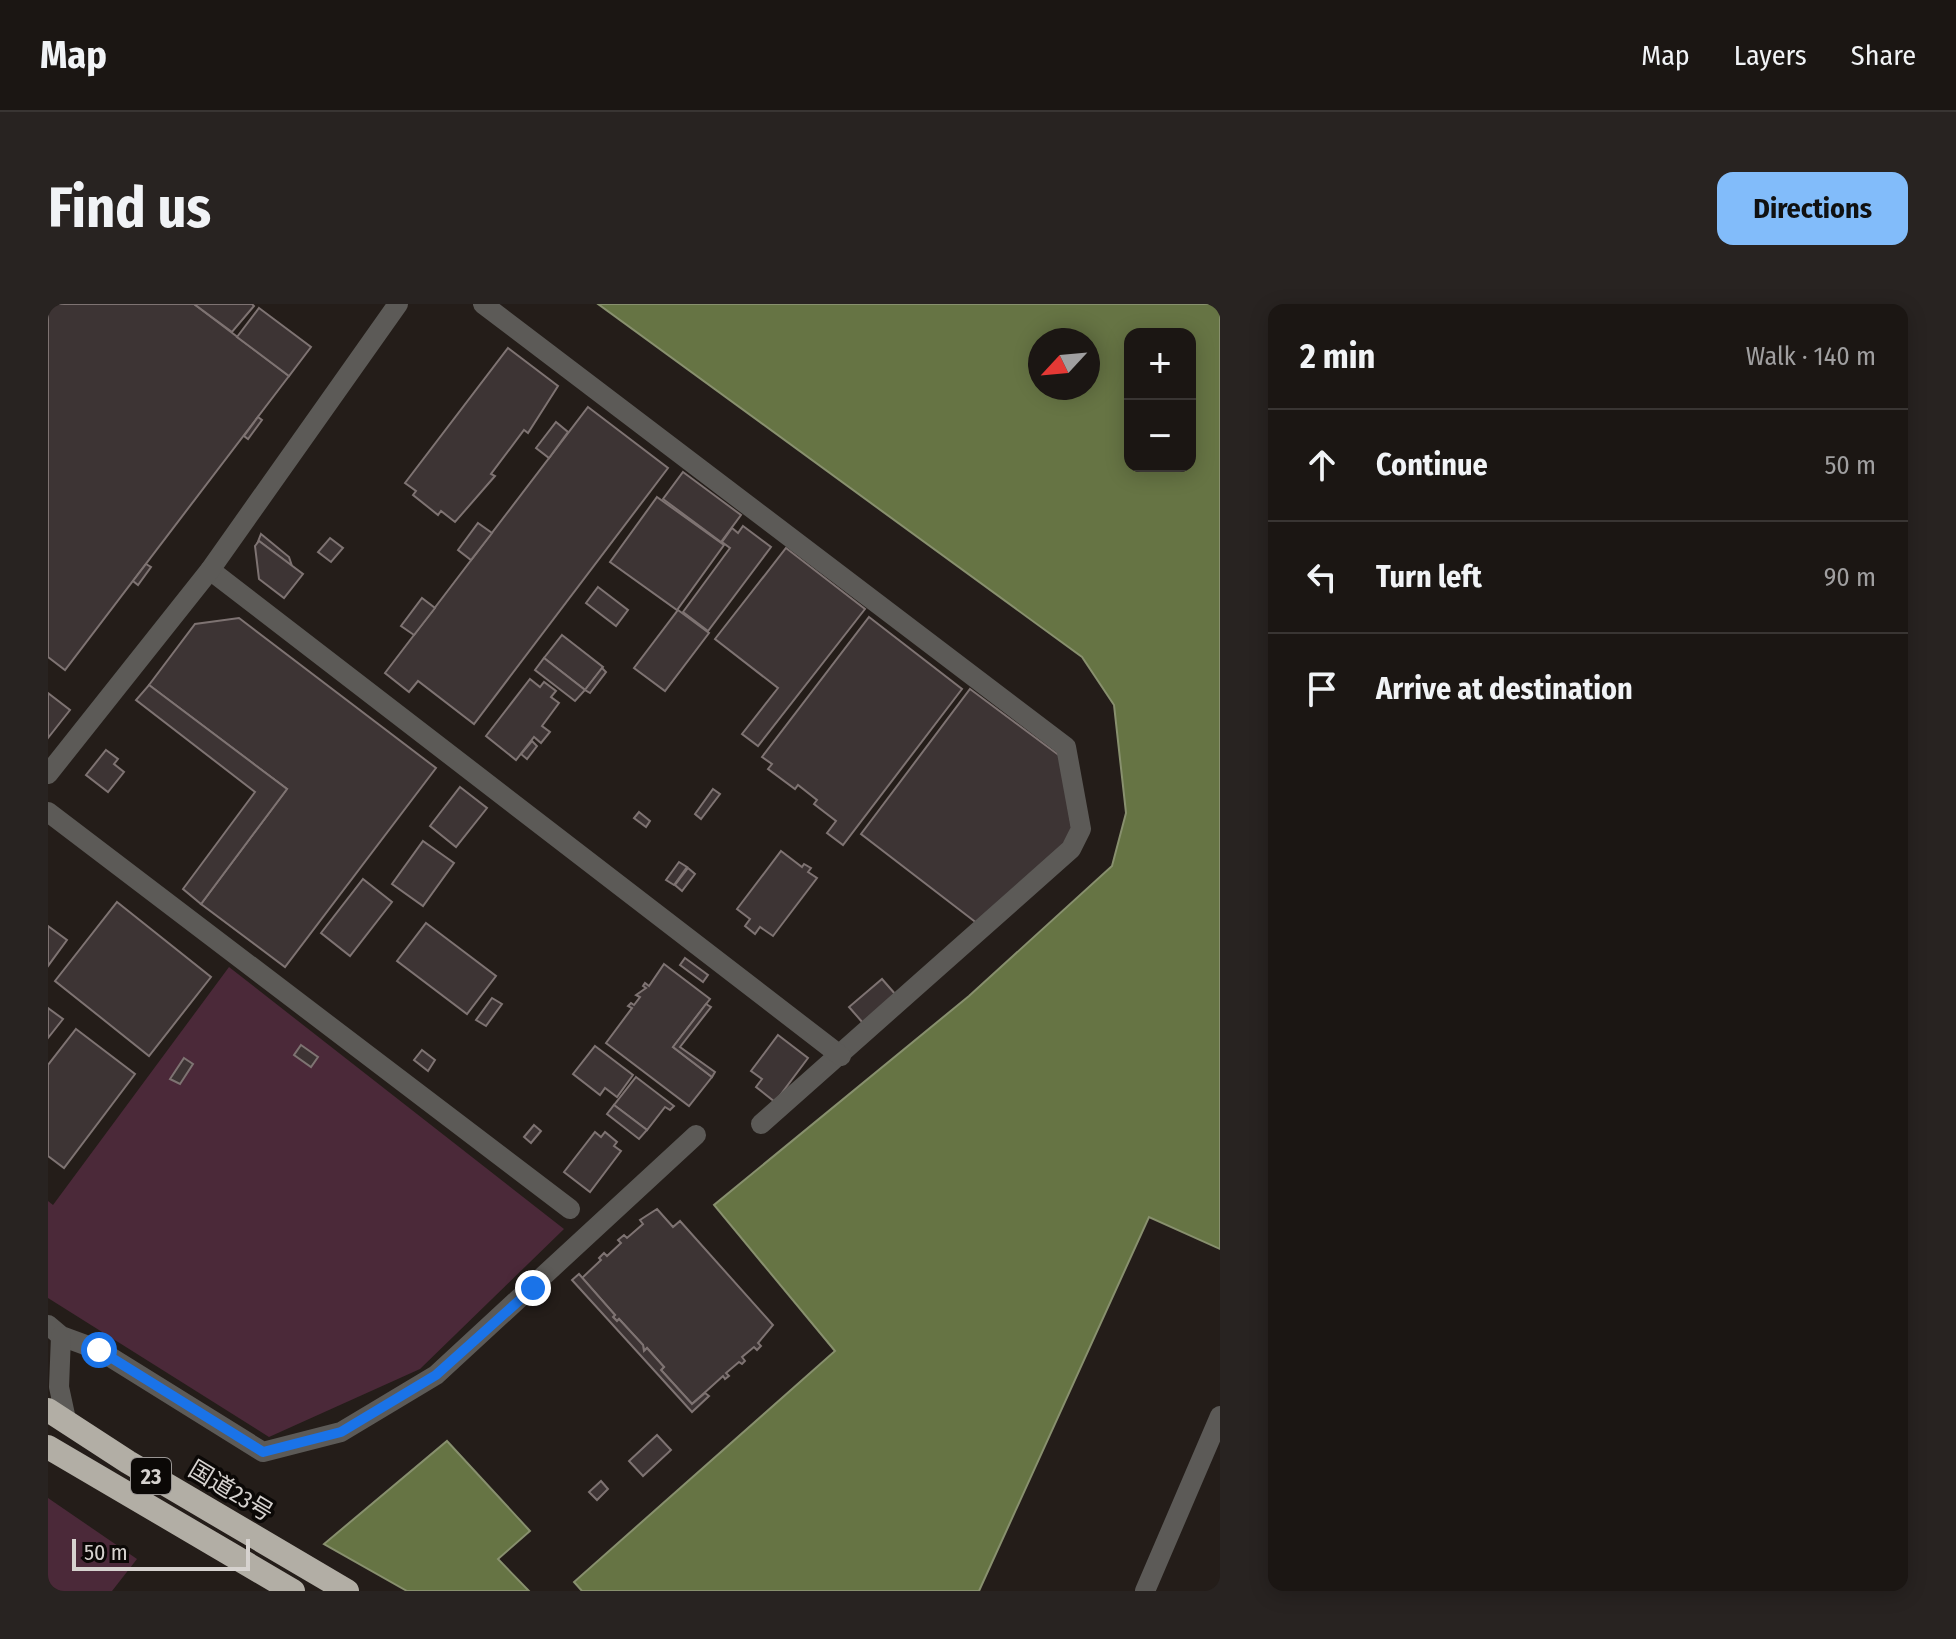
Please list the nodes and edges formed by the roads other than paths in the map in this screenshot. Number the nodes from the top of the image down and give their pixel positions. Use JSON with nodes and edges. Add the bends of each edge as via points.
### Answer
{"nodes":[{"id":1,"x":398,"y":304,"type":"edge"},
{"id":2,"x":483,"y":304,"type":"edge"},
{"id":3,"x":210,"y":570,"type":"junction"},
{"id":4,"x":48,"y":774,"type":"edge"},
{"id":5,"x":48,"y":812,"type":"edge"},
{"id":6,"x":841,"y":1056,"type":"junction"},
{"id":7,"x":761,"y":1124,"type":"dead end"},
{"id":8,"x":696,"y":1135,"type":"dead end"},
{"id":9,"x":570,"y":1209,"type":"dead end"},
{"id":10,"x":54,"y":1330,"type":"edge"},
{"id":11,"x":1220,"y":1416,"type":"edge"},
{"id":12,"x":57,"y":1417,"type":"edge"},
{"id":13,"x":48,"y":1447,"type":"edge"},
{"id":14,"x":293,"y":1591,"type":"edge"},
{"id":15,"x":347,"y":1591,"type":"edge"},
{"id":16,"x":1145,"y":1591,"type":"edge"}],
"edges":[{"from":1,"to":3,"type":"street"},
{"from":2,"to":6,"type":"street","via":[[1066,747],[1081,829],[1071,849]]},
{"from":3,"to":4,"type":"street"},
{"from":3,"to":6,"type":"street"},
{"from":5,"to":9,"type":"street"},
{"from":6,"to":7,"type":"street"},
{"from":8,"to":10,"type":"street","via":[[436,1375],[341,1432],[263,1452],[99,1350]]},
{"from":10,"to":12,"type":"street"},
{"from":11,"to":16,"type":"street"},
{"from":12,"to":15,"type":"highway","name":"国道23号","number":"23"},
{"from":13,"to":14,"type":"highway","number":"23"}]}
